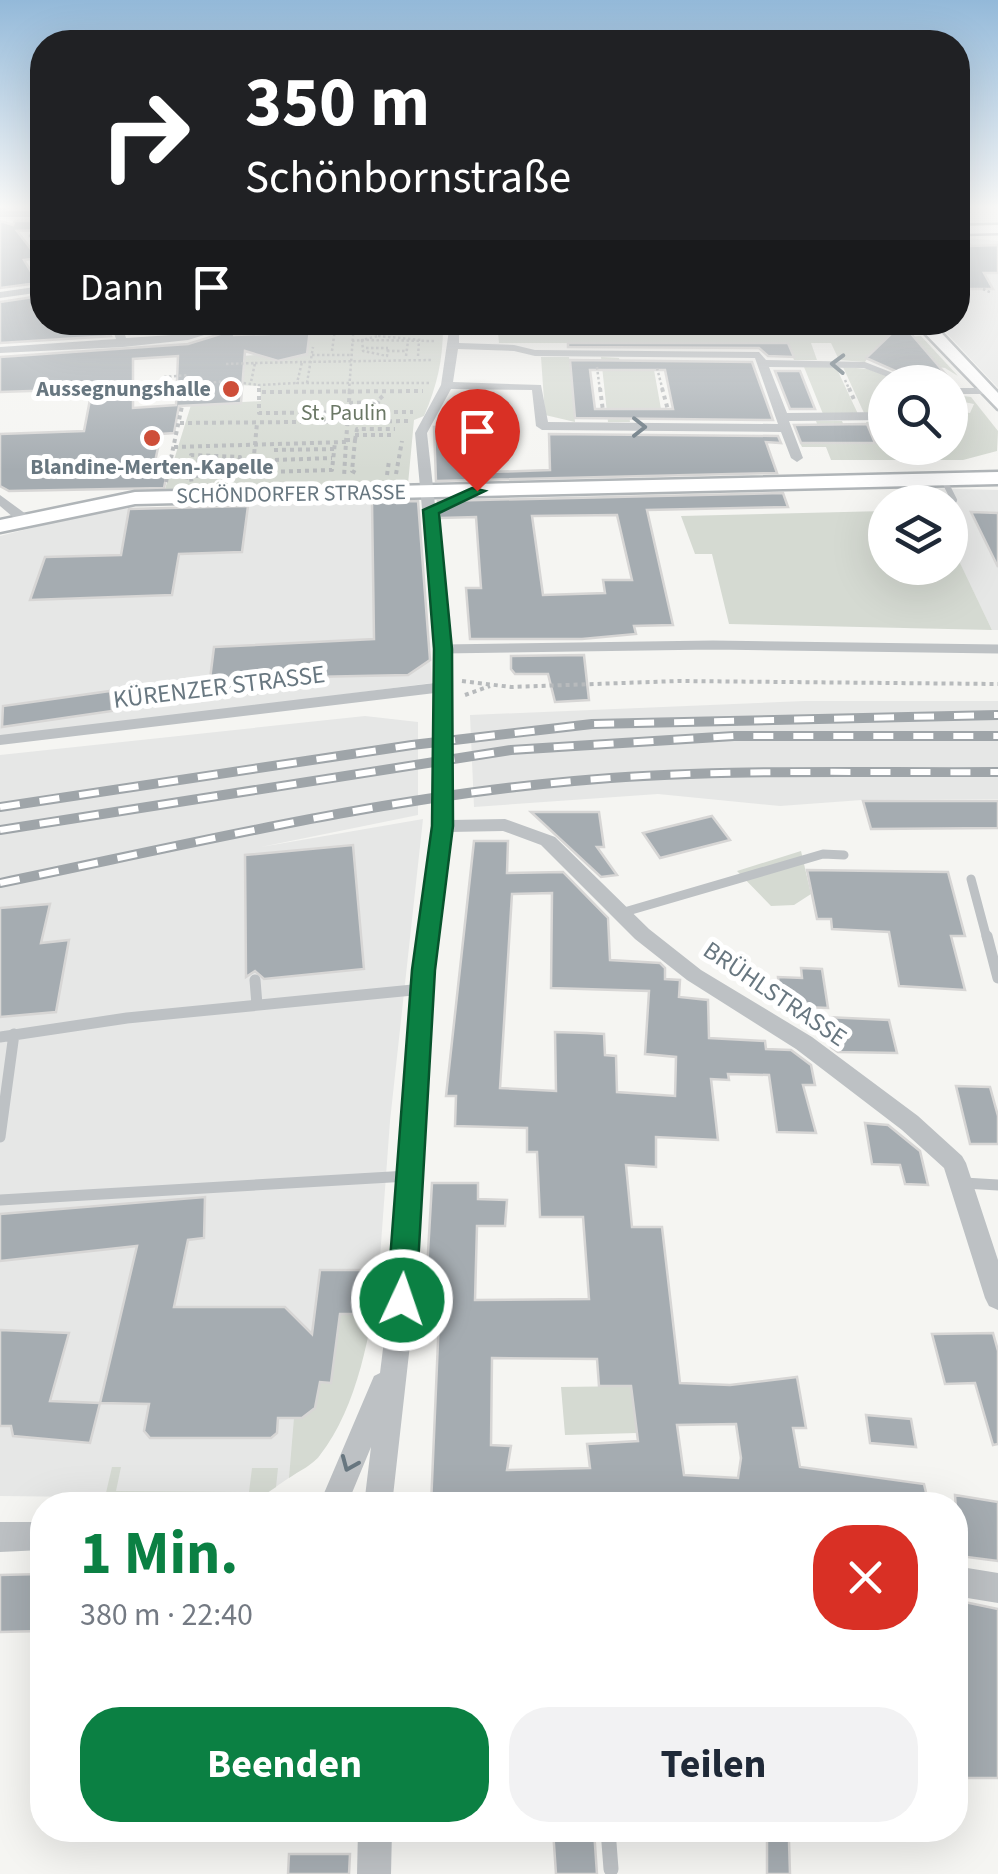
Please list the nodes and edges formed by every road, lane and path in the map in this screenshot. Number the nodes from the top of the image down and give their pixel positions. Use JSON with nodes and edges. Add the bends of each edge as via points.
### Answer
{"nodes":[{"id":1,"x":120,"y":335,"type":"edge"},
{"id":2,"x":195,"y":335,"type":"edge"},
{"id":3,"x":334,"y":335,"type":"edge"},
{"id":4,"x":353,"y":335,"type":"edge"},
{"id":5,"x":422,"y":335,"type":"edge"},
{"id":6,"x":435,"y":335,"type":"edge"},
{"id":7,"x":454,"y":335,"type":"edge"},
{"id":8,"x":934,"y":335,"type":"edge"},
{"id":9,"x":367,"y":336,"type":"joint"},
{"id":10,"x":378,"y":336,"type":"joint"},
{"id":11,"x":421,"y":339,"type":"junction"},
{"id":12,"x":352,"y":340,"type":"junction"},
{"id":13,"x":362,"y":340,"type":"junction"},
{"id":14,"x":408,"y":340,"type":"junction"},
{"id":15,"x":123,"y":344,"type":"junction"},
{"id":16,"x":453,"y":346,"type":"junction"},
{"id":17,"x":313,"y":347,"type":"dead end"},
{"id":18,"x":418,"y":349,"type":"junction"},
{"id":19,"x":0,"y":350,"type":"edge"},
{"id":20,"x":332,"y":351,"type":"dead end"},
{"id":21,"x":407,"y":352,"type":"junction"},
{"id":22,"x":596,"y":354,"type":"junction"},
{"id":23,"x":655,"y":355,"type":"junction"},
{"id":24,"x":418,"y":356,"type":"dead end"},
{"id":25,"x":312,"y":358,"type":"junction"},
{"id":26,"x":352,"y":358,"type":"junction"},
{"id":27,"x":761,"y":359,"type":"junction"},
{"id":28,"x":302,"y":362,"type":"junction"},
{"id":29,"x":256,"y":363,"type":"junction"},
{"id":30,"x":226,"y":364,"type":"dead end"},
{"id":31,"x":838,"y":364,"type":"junction"},
{"id":32,"x":868,"y":368,"type":"edge"},
{"id":33,"x":189,"y":375,"type":"dead end"},
{"id":34,"x":164,"y":377,"type":"dead end"},
{"id":35,"x":251,"y":382,"type":"junction"},
{"id":36,"x":307,"y":382,"type":"junction"},
{"id":37,"x":352,"y":382,"type":"junction"},
{"id":38,"x":429,"y":382,"type":"junction"},
{"id":39,"x":297,"y":383,"type":"junction"},
{"id":40,"x":259,"y":385,"type":"junction"},
{"id":41,"x":447,"y":385,"type":"junction"},
{"id":42,"x":164,"y":386,"type":"dead end"},
{"id":43,"x":350,"y":390,"type":"junction"},
{"id":44,"x":426,"y":391,"type":"junction"},
{"id":45,"x":262,"y":392,"type":"junction"},
{"id":46,"x":384,"y":395,"type":"dead end"},
{"id":47,"x":992,"y":398,"type":"edge"},
{"id":48,"x":422,"y":401,"type":"dead end"},
{"id":49,"x":376,"y":402,"type":"junction"},
{"id":50,"x":349,"y":403,"type":"junction"},
{"id":51,"x":182,"y":406,"type":"dead end"},
{"id":52,"x":388,"y":408,"type":"dead end"},
{"id":53,"x":417,"y":412,"type":"dead end"},
{"id":54,"x":348,"y":413,"type":"junction"},
{"id":55,"x":259,"y":414,"type":"junction"},
{"id":56,"x":862,"y":417,"type":"junction"},
{"id":57,"x":868,"y":417,"type":"edge"},
{"id":58,"x":348,"y":421,"type":"junction"},
{"id":59,"x":257,"y":422,"type":"junction"},
{"id":60,"x":428,"y":422,"type":"junction"},
{"id":61,"x":784,"y":422,"type":"junction"},
{"id":62,"x":180,"y":423,"type":"junction"},
{"id":63,"x":605,"y":426,"type":"junction"},
{"id":64,"x":672,"y":427,"type":"junction"},
{"id":65,"x":396,"y":432,"type":"dead end"},
{"id":66,"x":355,"y":438,"type":"junction"},
{"id":67,"x":403,"y":439,"type":"dead end"},
{"id":68,"x":346,"y":441,"type":"junction"},
{"id":69,"x":334,"y":442,"type":"junction"},
{"id":70,"x":254,"y":444,"type":"junction"},
{"id":71,"x":174,"y":447,"type":"junction"},
{"id":72,"x":334,"y":449,"type":"junction"},
{"id":73,"x":274,"y":450,"type":"dead end"},
{"id":74,"x":199,"y":458,"type":"junction"},
{"id":75,"x":207,"y":458,"type":"junction"},
{"id":76,"x":333,"y":458,"type":"junction"},
{"id":77,"x":797,"y":458,"type":"dead end"},
{"id":78,"x":216,"y":460,"type":"junction"},
{"id":79,"x":275,"y":460,"type":"dead end"},
{"id":80,"x":389,"y":461,"type":"dead end"},
{"id":81,"x":239,"y":465,"type":"junction"},
{"id":82,"x":253,"y":465,"type":"junction"},
{"id":83,"x":996,"y":466,"type":"edge"},
{"id":84,"x":222,"y":470,"type":"junction"},
{"id":85,"x":352,"y":470,"type":"dead end"},
{"id":86,"x":265,"y":472,"type":"dead end"},
{"id":87,"x":396,"y":475,"type":"junction"},
{"id":88,"x":213,"y":476,"type":"junction"},
{"id":89,"x":750,"y":476,"type":"junction"},
{"id":90,"x":196,"y":477,"type":"junction"},
{"id":91,"x":204,"y":477,"type":"junction"},
{"id":92,"x":943,"y":478,"type":"junction"},
{"id":93,"x":378,"y":480,"type":"dead end"},
{"id":94,"x":343,"y":481,"type":"dead end"},
{"id":95,"x":243,"y":485,"type":"junction"},
{"id":96,"x":946,"y":485,"type":"edge"},
{"id":97,"x":199,"y":486,"type":"dead end"},
{"id":98,"x":0,"y":499,"type":"edge"},
{"id":99,"x":429,"y":501,"type":"junction"},
{"id":100,"x":25,"y":520,"type":"junction"},
{"id":101,"x":0,"y":526,"type":"edge"},
{"id":102,"x":998,"y":648,"type":"edge"},
{"id":103,"x":443,"y":649,"type":"junction"},
{"id":104,"x":465,"y":680,"type":"dead end"},
{"id":105,"x":998,"y":684,"type":"edge"},
{"id":106,"x":495,"y":685,"type":"junction"},
{"id":107,"x":444,"y":687,"type":"junction"},
{"id":108,"x":465,"y":696,"type":"dead end"},
{"id":109,"x":0,"y":740,"type":"edge"},
{"id":110,"x":442,"y":826,"type":"junction"},
{"id":111,"x":844,"y":855,"type":"dead end"},
{"id":112,"x":971,"y":879,"type":"dead end"},
{"id":113,"x":620,"y":913,"type":"junction"},
{"id":114,"x":998,"y":978,"type":"edge"},
{"id":115,"x":255,"y":980,"type":"dead end"},
{"id":116,"x":423,"y":989,"type":"junction"},
{"id":117,"x":257,"y":1005,"type":"junction"},
{"id":118,"x":14,"y":1034,"type":"junction"},
{"id":119,"x":0,"y":1036,"type":"edge"},
{"id":120,"x":0,"y":1137,"type":"edge"},
{"id":121,"x":408,"y":1176,"type":"junction"},
{"id":122,"x":963,"y":1182,"type":"junction"},
{"id":123,"x":998,"y":1184,"type":"edge"},
{"id":124,"x":0,"y":1200,"type":"edge"},
{"id":125,"x":998,"y":1298,"type":"edge"},
{"id":126,"x":394,"y":1360,"type":"junction"},
{"id":127,"x":338,"y":1492,"type":"edge"},
{"id":128,"x":379,"y":1492,"type":"edge"},
{"id":129,"x":30,"y":1536,"type":"edge"},
{"id":130,"x":0,"y":1537,"type":"edge"},
{"id":131,"x":968,"y":1583,"type":"edge"},
{"id":132,"x":998,"y":1588,"type":"edge"},
{"id":133,"x":375,"y":1842,"type":"edge"},
{"id":134,"x":609,"y":1842,"type":"edge"},
{"id":135,"x":611,"y":1869,"type":"dead end"},
{"id":136,"x":374,"y":1874,"type":"edge"}],
"edges":[{"from":1,"to":15,"type":"street"},
{"from":2,"to":15,"type":"street"},
{"from":3,"to":20,"type":"path"},
{"from":4,"to":12,"type":"path"},
{"from":5,"to":11,"type":"path"},
{"from":6,"to":11,"type":"path","via":[[434,341]]},
{"from":7,"to":16,"type":"street"},
{"from":8,"to":47,"type":"main road"},
{"from":9,"to":10,"type":"path"},
{"from":9,"to":13,"type":"path"},
{"from":10,"to":11,"type":"path"},
{"from":11,"to":14,"type":"path"},
{"from":11,"to":18,"type":"path"},
{"from":12,"to":13,"type":"path"},
{"from":12,"to":26,"type":"path"},
{"from":13,"to":14,"type":"path"},
{"from":13,"to":21,"type":"path","via":[[363,348]]},
{"from":14,"to":21,"type":"path"},
{"from":15,"to":19,"type":"street"},
{"from":16,"to":22,"type":"street"},
{"from":16,"to":41,"type":"street"},
{"from":17,"to":25,"type":"path"},
{"from":18,"to":21,"type":"path"},
{"from":18,"to":24,"type":"path"},
{"from":22,"to":23,"type":"street"},
{"from":22,"to":63,"type":"path"},
{"from":23,"to":27,"type":"street"},
{"from":23,"to":64,"type":"path"},
{"from":25,"to":26,"type":"path"},
{"from":25,"to":28,"type":"path"},
{"from":25,"to":36,"type":"path"},
{"from":26,"to":37,"type":"path"},
{"from":26,"to":38,"type":"path","via":[[432,360]]},
{"from":27,"to":31,"type":"street"},
{"from":27,"to":61,"type":"street"},
{"from":28,"to":29,"type":"path"},
{"from":28,"to":39,"type":"path"},
{"from":29,"to":30,"type":"path"},
{"from":29,"to":35,"type":"path"},
{"from":32,"to":31,"type":"street","one_way":true},
{"from":31,"to":56,"type":"path"},
{"from":33,"to":34,"type":"path"},
{"from":35,"to":40,"type":"path"},
{"from":35,"to":42,"type":"path"},
{"from":36,"to":37,"type":"path"},
{"from":36,"to":39,"type":"path"},
{"from":37,"to":38,"type":"path"},
{"from":37,"to":43,"type":"path"},
{"from":38,"to":44,"type":"path"},
{"from":39,"to":40,"type":"path"},
{"from":40,"to":45,"type":"path"},
{"from":41,"to":60,"type":"street"},
{"from":41,"to":63,"type":"street","via":[[537,387],[542,426]]},
{"from":43,"to":44,"type":"path"},
{"from":43,"to":45,"type":"path"},
{"from":43,"to":50,"type":"path"},
{"from":44,"to":48,"type":"path"},
{"from":45,"to":55,"type":"path"},
{"from":46,"to":49,"type":"path"},
{"from":49,"to":50,"type":"path"},
{"from":49,"to":52,"type":"path"},
{"from":50,"to":54,"type":"path"},
{"from":51,"to":62,"type":"path"},
{"from":53,"to":54,"type":"path"},
{"from":54,"to":55,"type":"path"},
{"from":54,"to":58,"type":"path"},
{"from":55,"to":59,"type":"path"},
{"from":56,"to":57,"type":"street"},
{"from":56,"to":61,"type":"street"},
{"from":58,"to":59,"type":"path"},
{"from":58,"to":60,"type":"path"},
{"from":58,"to":68,"type":"path"},
{"from":59,"to":62,"type":"path"},
{"from":59,"to":70,"type":"path"},
{"from":60,"to":99,"type":"street","via":[[421,433]]},
{"from":61,"to":64,"type":"street"},
{"from":61,"to":77,"type":"street"},
{"from":62,"to":71,"type":"path"},
{"from":63,"to":64,"type":"street","one_way":true},
{"from":65,"to":66,"type":"path"},
{"from":66,"to":68,"type":"path"},
{"from":66,"to":85,"type":"path"},
{"from":67,"to":87,"type":"path"},
{"from":68,"to":69,"type":"path"},
{"from":68,"to":94,"type":"path"},
{"from":69,"to":70,"type":"path"},
{"from":69,"to":72,"type":"path"},
{"from":70,"to":71,"type":"path"},
{"from":70,"to":82,"type":"path"},
{"from":71,"to":97,"type":"path","via":[[164,486]]},
{"from":72,"to":73,"type":"path"},
{"from":72,"to":76,"type":"path"},
{"from":74,"to":75,"type":"path"},
{"from":74,"to":90,"type":"path"},
{"from":74,"to":90,"type":"path","via":[[191,456],[186,480]]},
{"from":75,"to":78,"type":"path"},
{"from":75,"to":91,"type":"path"},
{"from":76,"to":79,"type":"path"},
{"from":76,"to":86,"type":"path","via":[[332,470]]},
{"from":78,"to":81,"type":"path","via":[[240,457]]},
{"from":78,"to":84,"type":"path"},
{"from":78,"to":88,"type":"path"},
{"from":80,"to":87,"type":"path","via":[[386,474]]},
{"from":81,"to":82,"type":"path"},
{"from":81,"to":84,"type":"path"},
{"from":81,"to":95,"type":"path"},
{"from":82,"to":95,"type":"path"},
{"from":83,"to":89,"type":"main road","name":"SCHÖNDORFER STRASSE"},
{"from":83,"to":92,"type":"main road","name":"SCHÖNDORFER STRASSE"},
{"from":84,"to":88,"type":"path"},
{"from":87,"to":93,"type":"path"},
{"from":88,"to":91,"type":"path"},
{"from":89,"to":92,"type":"main road","name":"SCHÖNDORFER STRASSE"},
{"from":89,"to":99,"type":"main road","name":"SCHÖNDORFER STRASSE","via":[[477,491]]},
{"from":90,"to":91,"type":"path"},
{"from":92,"to":96,"type":"lane"},
{"from":95,"to":99,"type":"main road","name":"SCHÖNDORFER STRASSE"},
{"from":95,"to":100,"type":"main road","name":"SCHÖNDORFER STRASSE","via":[[112,500]]},
{"from":98,"to":100,"type":"street"},
{"from":99,"to":103,"type":"street"},
{"from":100,"to":101,"type":"main road","name":"SCHÖNDORFER STRASSE"},
{"from":102,"to":103,"type":"lane"},
{"from":103,"to":107,"type":"street"},
{"from":104,"to":106,"type":"path"},
{"from":105,"to":106,"type":"path"},
{"from":106,"to":108,"type":"path"},
{"from":107,"to":109,"type":"street","name":"KÜRENZER STRASSE"},
{"from":107,"to":110,"type":"street"},
{"from":110,"to":113,"type":"street","name":"BRÜHLSTRASSE","via":[[505,825],[534,832]]},
{"from":110,"to":116,"type":"street"},
{"from":111,"to":113,"type":"lane","via":[[823,854]]},
{"from":112,"to":114,"type":"lane"},
{"from":113,"to":122,"type":"street","name":"BRÜHLSTRASSE","via":[[694,975],[902,1116],[954,1163]]},
{"from":115,"to":117,"type":"lane"},
{"from":116,"to":117,"type":"lane"},
{"from":116,"to":121,"type":"street"},
{"from":117,"to":118,"type":"lane"},
{"from":118,"to":119,"type":"lane"},
{"from":118,"to":120,"type":"lane"},
{"from":121,"to":124,"type":"lane"},
{"from":121,"to":126,"type":"street"},
{"from":122,"to":123,"type":"lane"},
{"from":122,"to":125,"type":"street","name":"BRÜHLSTRASSE"},
{"from":126,"to":127,"type":"street","one_way":true},
{"from":126,"to":128,"type":"street"},
{"from":129,"to":130,"type":"street"},
{"from":131,"to":132,"type":"street"},
{"from":133,"to":136,"type":"street"},
{"from":134,"to":135,"type":"lane"}]}
